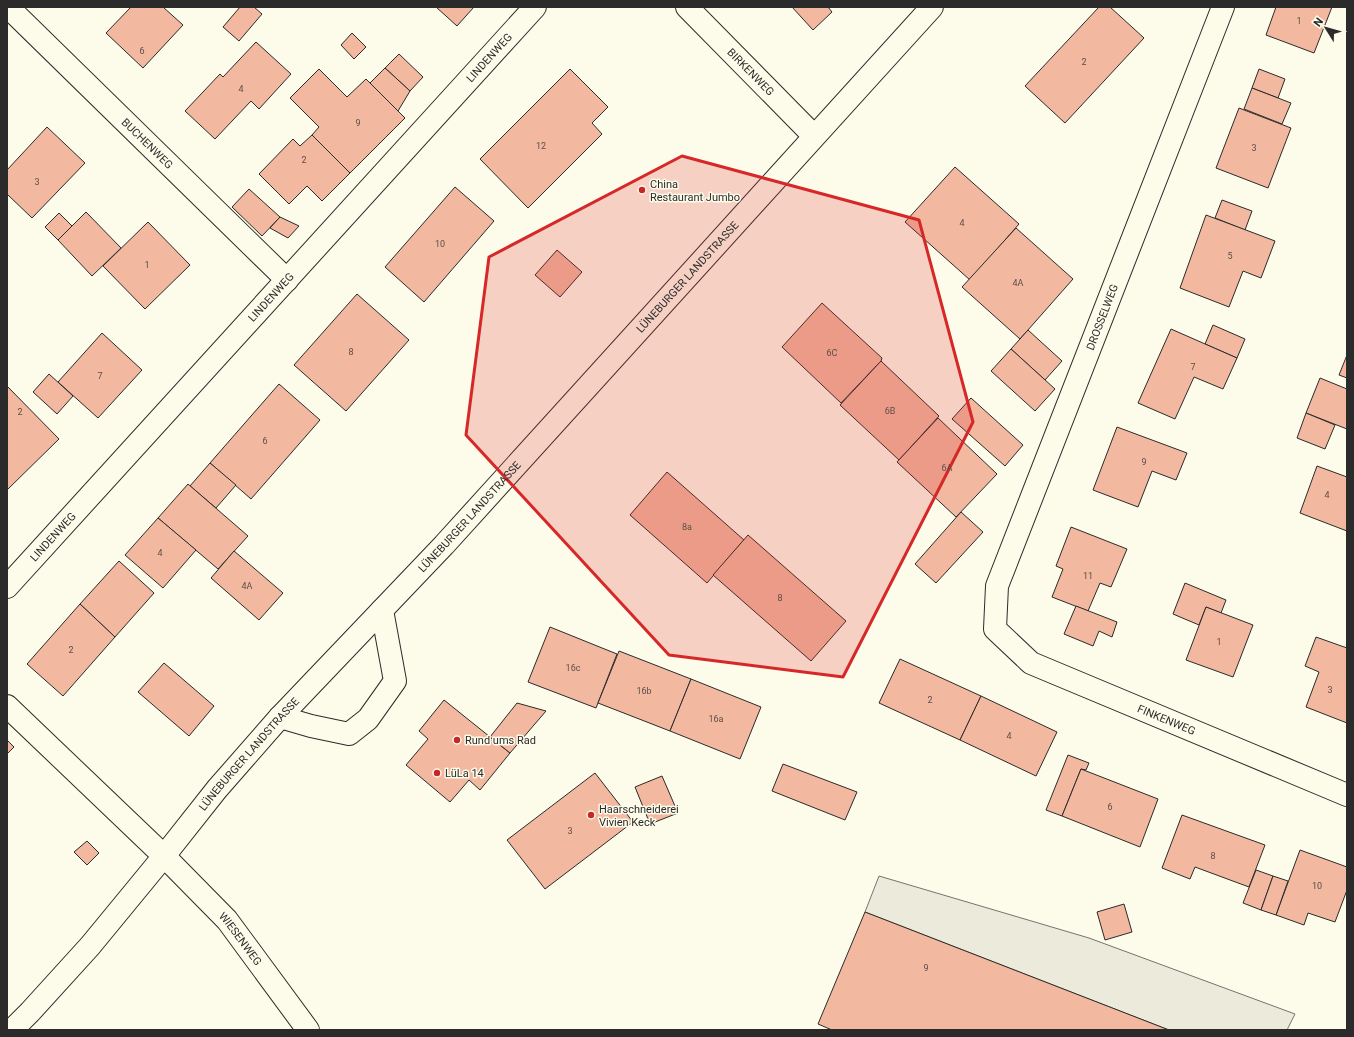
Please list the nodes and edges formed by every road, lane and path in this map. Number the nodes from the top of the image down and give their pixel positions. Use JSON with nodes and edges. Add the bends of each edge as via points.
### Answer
{"nodes":[{"id":1,"x":8,"y":7,"type":"edge"},
{"id":2,"x":535,"y":7,"type":"edge"},
{"id":3,"x":687,"y":7,"type":"edge"},
{"id":4,"x":932,"y":7,"type":"edge"},
{"id":5,"x":1223,"y":7,"type":"edge"},
{"id":6,"x":814,"y":136,"type":"junction"},
{"id":7,"x":287,"y":280,"type":"junction"},
{"id":8,"x":7,"y":586,"type":"edge"},
{"id":9,"x":382,"y":610,"type":"junction"},
{"id":10,"x":996,"y":629,"type":"joint"},
{"id":11,"x":7,"y":706,"type":"edge"},
{"id":12,"x":280,"y":717,"type":"junction"},
{"id":13,"x":1347,"y":794,"type":"edge"},
{"id":14,"x":164,"y":856,"type":"junction"},
{"id":15,"x":12,"y":1030,"type":"edge"},
{"id":16,"x":308,"y":1030,"type":"edge"}],
"edges":[{"from":1,"to":7,"type":"street","name":"BUCHENWEG"},
{"from":2,"to":7,"type":"street","name":"LINDENWEG"},
{"from":3,"to":6,"type":"street","name":"BIRKENWEG"},
{"from":4,"to":6,"type":"street","name":"LÜNEBURGER LANDSTRASSE"},
{"from":5,"to":10,"type":"street","name":"DROSSELWEG","via":[[997,586]]},
{"from":6,"to":9,"type":"street","name":"LÜNEBURGER LANDSTRASSE","via":[[444,545]]},
{"from":7,"to":8,"type":"street","name":"LINDENWEG"},
{"from":9,"to":12,"type":"street","name":"LÜNEBURGER LANDSTRASSE"},
{"from":9,"to":12,"type":"street","via":[[395,682],[368,719],[349,734]]},
{"from":10,"to":13,"type":"street","name":"FINKENWEG","via":[[1031,663]]},
{"from":11,"to":14,"type":"street"},
{"from":12,"to":14,"type":"street","name":"LÜNEBURGER LANDSTRASSE","via":[[217,789]]},
{"from":14,"to":15,"type":"street","name":"LÜNEBURGER LANDSTRASSE","via":[[90,946]]},
{"from":14,"to":16,"type":"street","name":"WIESENWEG","via":[[227,920]]}]}
